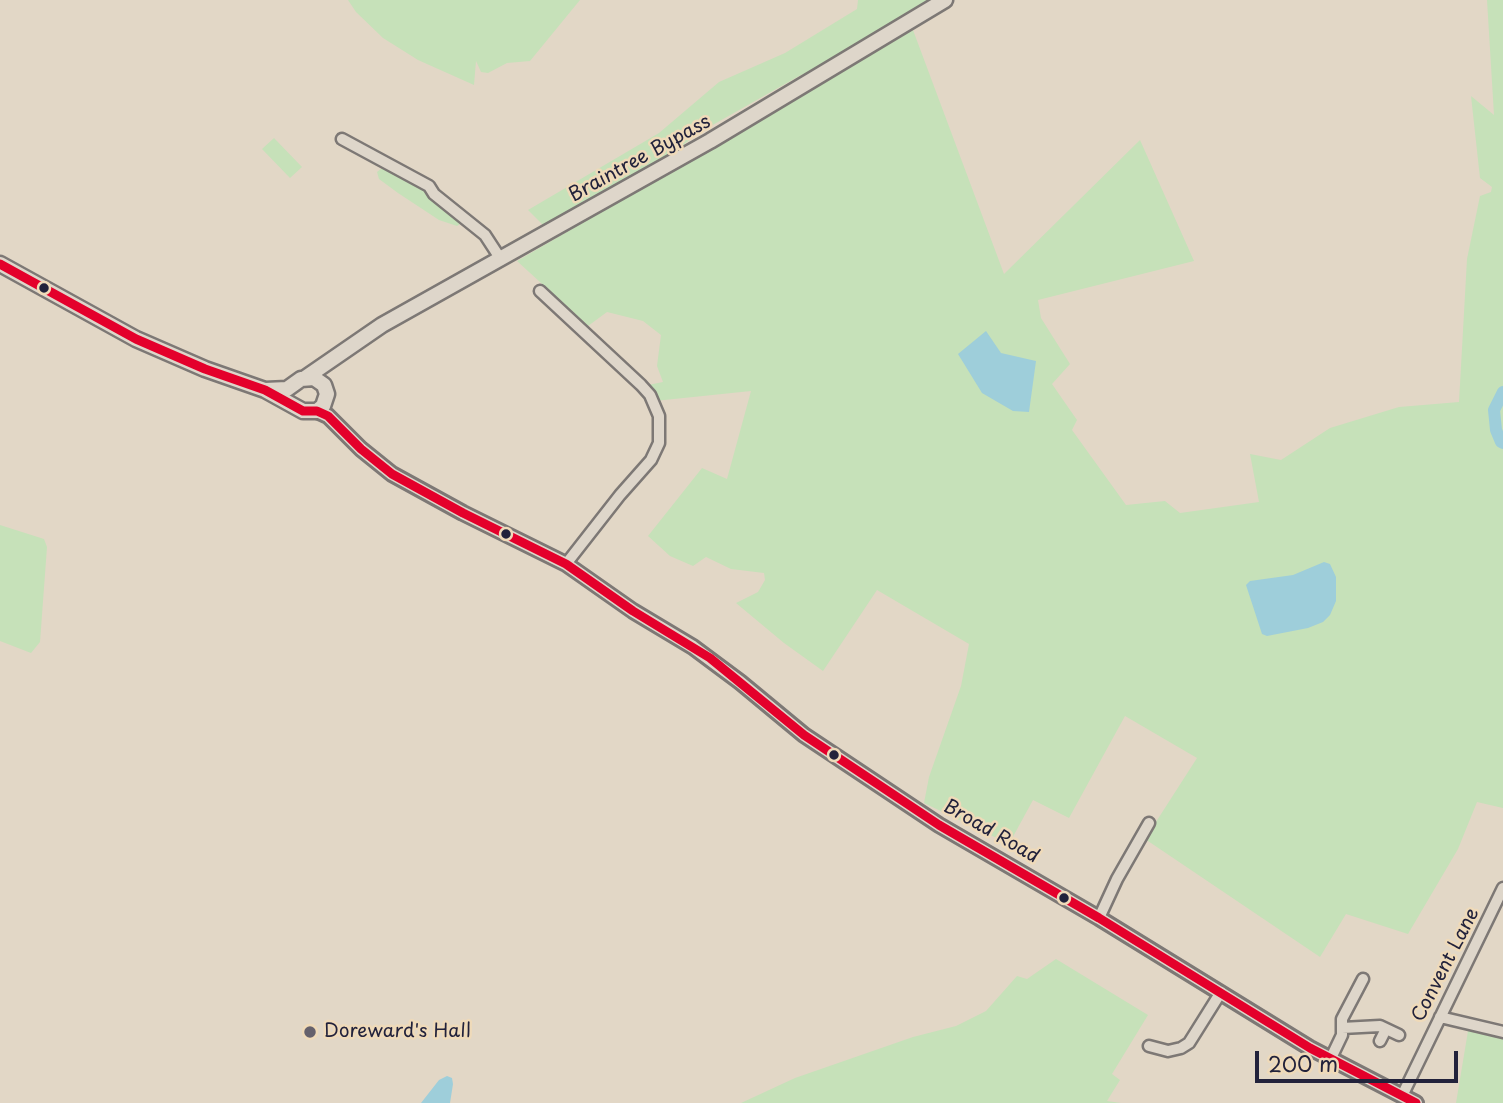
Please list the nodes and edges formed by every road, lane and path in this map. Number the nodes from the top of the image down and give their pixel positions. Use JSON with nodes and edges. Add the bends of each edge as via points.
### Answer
{"nodes":[{"id":1,"x":945,"y":0,"type":"edge"},
{"id":2,"x":342,"y":139,"type":"dead end"},
{"id":3,"x":500,"y":258,"type":"junction"},
{"id":4,"x":0,"y":264,"type":"edge"},
{"id":5,"x":540,"y":291,"type":"dead end"},
{"id":6,"x":352,"y":347,"type":"junction"},
{"id":7,"x":299,"y":382,"type":"junction"},
{"id":8,"x":265,"y":390,"type":"junction"},
{"id":9,"x":326,"y":390,"type":"junction"},
{"id":10,"x":297,"y":408,"type":"junction"},
{"id":11,"x":317,"y":411,"type":"junction"},
{"id":12,"x":342,"y":430,"type":"junction"},
{"id":13,"x":566,"y":564,"type":"junction"},
{"id":14,"x":1149,"y":822,"type":"dead end"},
{"id":15,"x":1503,"y":888,"type":"edge"},
{"id":16,"x":1099,"y":918,"type":"junction"},
{"id":17,"x":1363,"y":979,"type":"dead end"},
{"id":18,"x":1221,"y":992,"type":"junction"},
{"id":19,"x":1440,"y":1017,"type":"junction"},
{"id":20,"x":1342,"y":1028,"type":"junction"},
{"id":21,"x":1386,"y":1029,"type":"junction"},
{"id":22,"x":1503,"y":1032,"type":"edge"},
{"id":23,"x":1399,"y":1035,"type":"dead end"},
{"id":24,"x":1380,"y":1041,"type":"dead end"},
{"id":25,"x":1149,"y":1046,"type":"dead end"},
{"id":26,"x":1331,"y":1058,"type":"junction"},
{"id":27,"x":1402,"y":1096,"type":"junction"},
{"id":28,"x":1416,"y":1103,"type":"edge"}],
"edges":[{"from":1,"to":3,"type":"highway","name":"Braintree Bypass","via":[[751,118]]},
{"from":2,"to":3,"type":"street","via":[[429,186],[485,236]]},
{"from":3,"to":6,"type":"highway","name":"Braintree Bypass"},
{"from":4,"to":8,"type":"highway","name":"Broad Road","via":[[136,339]]},
{"from":5,"to":13,"type":"street","via":[[650,395],[660,427],[651,460]]},
{"from":6,"to":7,"type":"highway","name":"Braintree Bypass"},
{"from":6,"to":9,"type":"highway","name":"Braintree Bypass","via":[[330,372]]},
{"from":7,"to":8,"type":"highway","name":"Broad Road","via":[[287,389]]},
{"from":7,"to":9,"type":"highway","name":"Broad Road","via":[[314,378]]},
{"from":7,"to":10,"type":"highway","via":[[292,396]]},
{"from":8,"to":10,"type":"highway","name":"Broad Road"},
{"from":9,"to":11,"type":"highway","via":[[323,406]]},
{"from":9,"to":12,"type":"main road","name":"Broad Road"},
{"from":10,"to":11,"type":"highway","name":"Broad Road"},
{"from":11,"to":12,"type":"main road","name":"Broad Road"},
{"from":12,"to":13,"type":"main road","name":"Broad Road","via":[[392,474]]},
{"from":13,"to":16,"type":"main road","name":"Broad Road","via":[[710,658],[804,735],[873,783]]},
{"from":14,"to":16,"type":"street"},
{"from":15,"to":19,"type":"street","name":"Convent Lane"},
{"from":16,"to":18,"type":"main road","name":"Broad Road"},
{"from":17,"to":20,"type":"street","via":[[1342,1019]]},
{"from":18,"to":25,"type":"street","via":[[1189,1043],[1168,1051]]},
{"from":18,"to":26,"type":"main road","name":"Broad Road"},
{"from":19,"to":22,"type":"street"},
{"from":19,"to":27,"type":"street","name":"Convent Lane"},
{"from":20,"to":21,"type":"street"},
{"from":20,"to":26,"type":"street"},
{"from":21,"to":23,"type":"street"},
{"from":21,"to":24,"type":"street"},
{"from":26,"to":27,"type":"main road","name":"Broad Road"},
{"from":27,"to":28,"type":"main road","name":"Broad Road"}]}
